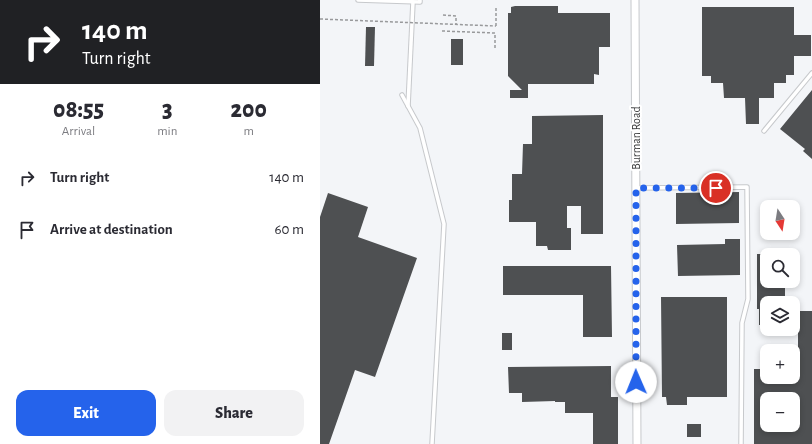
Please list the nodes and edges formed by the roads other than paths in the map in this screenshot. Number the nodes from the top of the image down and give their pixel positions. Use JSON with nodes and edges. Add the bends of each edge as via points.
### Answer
{"nodes":[{"id":1,"x":358,"y":0,"type":"edge"},
{"id":2,"x":420,"y":0,"type":"edge"},
{"id":3,"x":636,"y":0,"type":"edge"},
{"id":4,"x":413,"y":2,"type":"junction"},
{"id":5,"x":812,"y":73,"type":"edge"},
{"id":6,"x":402,"y":95,"type":"dead end"},
{"id":7,"x":408,"y":107,"type":"junction"},
{"id":8,"x":764,"y":131,"type":"dead end"},
{"id":9,"x":636,"y":188,"type":"junction"},
{"id":10,"x":432,"y":444,"type":"edge"},
{"id":11,"x":637,"y":444,"type":"edge"},
{"id":12,"x":741,"y":444,"type":"edge"}],
"edges":[{"from":1,"to":4,"type":"lane"},
{"from":2,"to":4,"type":"lane"},
{"from":3,"to":9,"type":"street","name":"Burman Road"},
{"from":4,"to":7,"type":"lane"},
{"from":5,"to":8,"type":"lane"},
{"from":6,"to":7,"type":"lane"},
{"from":7,"to":10,"type":"lane","via":[[420,128],[444,224]]},
{"from":9,"to":11,"type":"street","name":"Burman Road"},
{"from":9,"to":12,"type":"lane","via":[[747,187],[748,299],[742,323]]}]}
